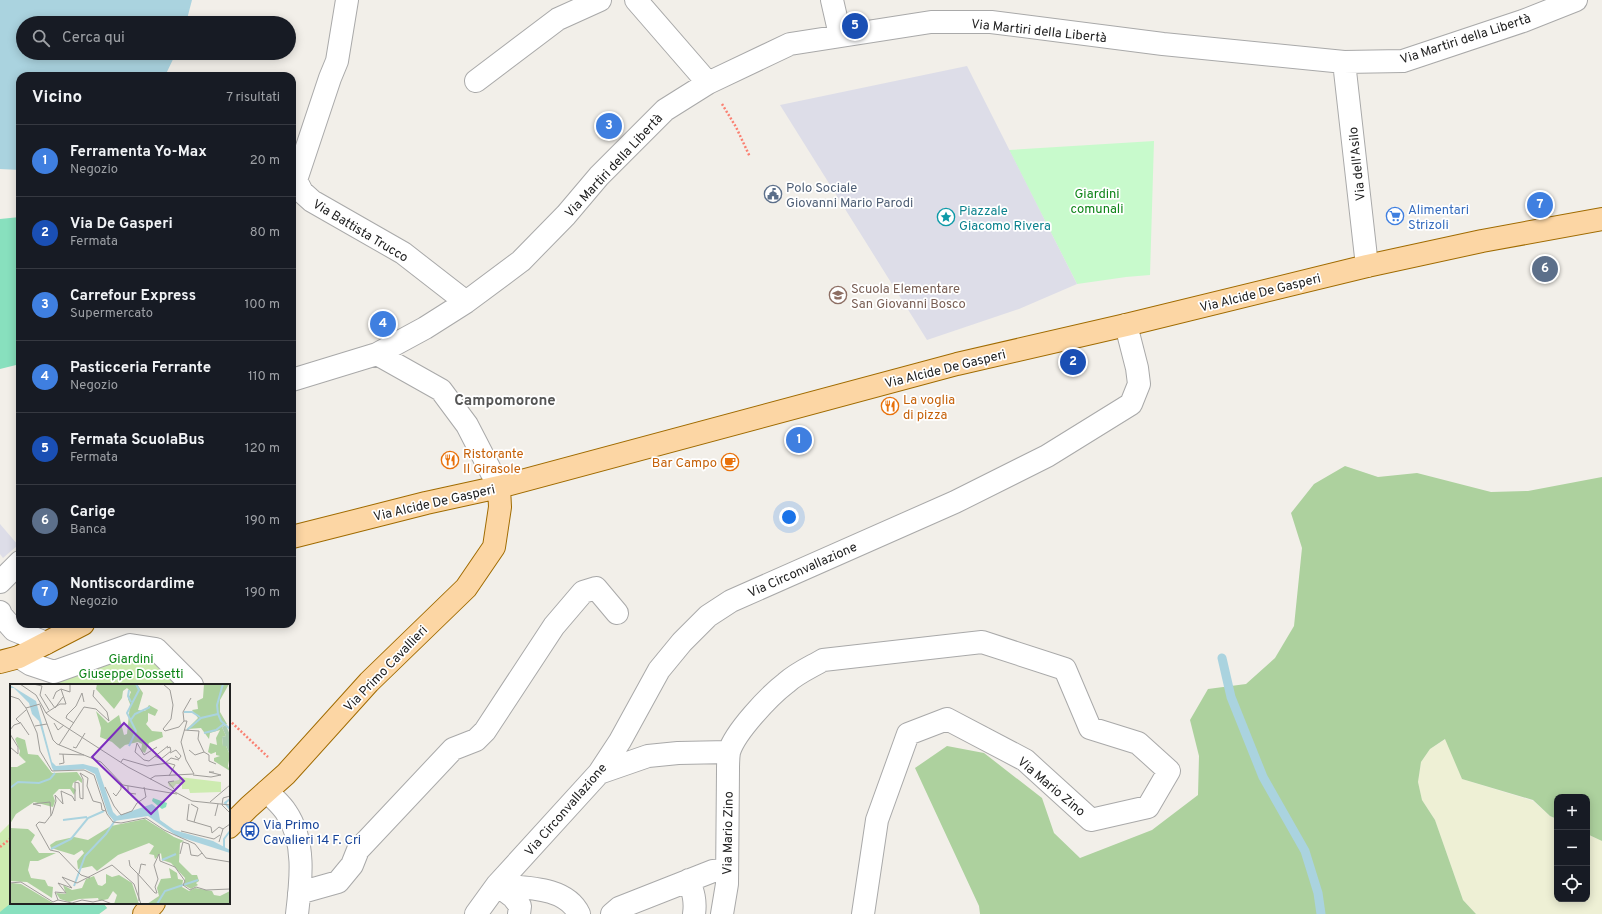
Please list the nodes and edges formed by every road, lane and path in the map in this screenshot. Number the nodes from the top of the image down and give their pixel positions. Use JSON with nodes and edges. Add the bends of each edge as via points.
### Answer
{"nodes":[{"id":1,"x":347,"y":0,"type":"edge"},
{"id":2,"x":600,"y":0,"type":"edge"},
{"id":3,"x":636,"y":0,"type":"edge"},
{"id":4,"x":832,"y":0,"type":"edge"},
{"id":5,"x":1576,"y":0,"type":"edge"},
{"id":6,"x":840,"y":35,"type":"junction"},
{"id":7,"x":1344,"y":62,"type":"junction"},
{"id":8,"x":476,"y":81,"type":"dead end"},
{"id":9,"x":708,"y":83,"type":"junction"},
{"id":10,"x":750,"y":157,"type":"dead end"},
{"id":11,"x":1602,"y":219,"type":"edge"},
{"id":12,"x":1367,"y":266,"type":"junction"},
{"id":13,"x":466,"y":302,"type":"junction"},
{"id":14,"x":1126,"y":325,"type":"junction"},
{"id":15,"x":377,"y":354,"type":"junction"},
{"id":16,"x":296,"y":379,"type":"edge"},
{"id":17,"x":499,"y":487,"type":"junction"},
{"id":18,"x":296,"y":536,"type":"edge"},
{"id":19,"x":16,"y":566,"type":"edge"},
{"id":20,"x":0,"y":582,"type":"edge"},
{"id":21,"x":0,"y":612,"type":"edge"},
{"id":22,"x":617,"y":613,"type":"dead end"},
{"id":23,"x":75,"y":628,"type":"edge"},
{"id":24,"x":46,"y":643,"type":"junction"},
{"id":25,"x":10,"y":659,"type":"edge"},
{"id":26,"x":191,"y":684,"type":"edge"},
{"id":27,"x":230,"y":721,"type":"edge"},
{"id":28,"x":729,"y":752,"type":"junction"},
{"id":29,"x":599,"y":773,"type":"junction"},
{"id":30,"x":286,"y":774,"type":"junction"},
{"id":31,"x":267,"y":791,"type":"junction"},
{"id":32,"x":230,"y":826,"type":"edge"},
{"id":33,"x":10,"y":839,"type":"edge"},
{"id":34,"x":0,"y":847,"type":"edge"},
{"id":35,"x":727,"y":870,"type":"junction"},
{"id":36,"x":689,"y":880,"type":"junction"},
{"id":37,"x":497,"y":885,"type":"junction"},
{"id":38,"x":153,"y":904,"type":"edge"},
{"id":39,"x":298,"y":904,"type":"edge"},
{"id":40,"x":144,"y":914,"type":"edge"},
{"id":41,"x":476,"y":914,"type":"edge"},
{"id":42,"x":518,"y":914,"type":"edge"},
{"id":43,"x":579,"y":914,"type":"edge"},
{"id":44,"x":612,"y":914,"type":"edge"},
{"id":45,"x":694,"y":914,"type":"edge"},
{"id":46,"x":722,"y":914,"type":"edge"},
{"id":47,"x":863,"y":914,"type":"edge"}],
"edges":[{"from":1,"to":13,"type":"street","name":"Via Battista Trucco","via":[[337,61],[296,180],[302,192],[312,202],[403,253]]},
{"from":2,"to":8,"type":"street","via":[[558,19]]},
{"from":3,"to":9,"type":"street"},
{"from":4,"to":6,"type":"street"},
{"from":5,"to":7,"type":"street","name":"Via Martiri della Libertà","via":[[1523,21],[1402,61]]},
{"from":6,"to":7,"type":"street","name":"Via Martiri della Libertà","via":[[931,22],[991,22],[1162,44]]},
{"from":6,"to":9,"type":"street","name":"Via Martiri della Libertà","via":[[790,44]]},
{"from":7,"to":12,"type":"street","name":"Via dell'Asilo"},
{"from":9,"to":10,"type":"path","via":[[736,127]]},
{"from":9,"to":13,"type":"street","name":"Via Martiri della Libertà","via":[[665,110],[521,260]]},
{"from":11,"to":12,"type":"main road","name":"Via Alcide De Gasperi"},
{"from":12,"to":14,"type":"main road","name":"Via Alcide De Gasperi"},
{"from":13,"to":15,"type":"street","name":"Via Martiri della Libertà"},
{"from":14,"to":17,"type":"main road","name":"Via Alcide De Gasperi","via":[[957,364]]},
{"from":14,"to":29,"type":"street","name":"Via Circonvallazione","via":[[1139,384],[1131,404],[1047,456],[955,502],[731,601],[708,616],[659,670],[620,741]]},
{"from":15,"to":16,"type":"street","name":"Via Martiri della Libertà"},
{"from":15,"to":17,"type":"street","via":[[441,390],[467,425]]},
{"from":17,"to":18,"type":"main road","name":"Via Alcide De Gasperi"},
{"from":17,"to":30,"type":"main road","name":"Via Primo Cavallieri","via":[[500,507],[494,547],[466,588],[369,682]]},
{"from":19,"to":20,"type":"street"},
{"from":21,"to":24,"type":"street","via":[[14,630]]},
{"from":22,"to":39,"type":"street","via":[[596,588],[583,592],[554,626],[485,731],[476,740],[452,749],[358,850],[352,865],[338,882]]},
{"from":23,"to":24,"type":"main road"},
{"from":24,"to":25,"type":"main road"},
{"from":25,"to":26,"type":"street","via":[[54,672],[130,645],[156,649]]},
{"from":27,"to":30,"type":"path"},
{"from":28,"to":29,"type":"street","via":[[678,752],[648,756]]},
{"from":28,"to":35,"type":"street","name":"Via Mario Zino"},
{"from":28,"to":47,"type":"street","name":"Via Mario Zino","via":[[744,727],[773,694],[797,675],[823,660],[982,642],[1065,669],[1090,728],[1138,742],[1169,771],[1148,807],[1091,820],[1025,760],[947,719],[908,734],[878,820]]},
{"from":29,"to":37,"type":"street","name":"Via Circonvallazione"},
{"from":30,"to":31,"type":"main road","name":"Via Primo Cavallieri"},
{"from":31,"to":32,"type":"main road","name":"Via Primo Cavallieri"},
{"from":31,"to":39,"type":"street","via":[[286,811],[298,839],[301,860]]},
{"from":33,"to":34,"type":"path"},
{"from":35,"to":36,"type":"street","via":[[713,871]]},
{"from":35,"to":46,"type":"street","name":"Via Mario Zino"},
{"from":36,"to":44,"type":"street","via":[[619,908]]},
{"from":36,"to":45,"type":"street","via":[[696,904]]},
{"from":37,"to":41,"type":"street","name":"Via Circonvallazione"},
{"from":37,"to":42,"type":"street","via":[[520,906]]},
{"from":37,"to":43,"type":"street","via":[[554,893],[569,900]]},
{"from":38,"to":40,"type":"main road"}]}
